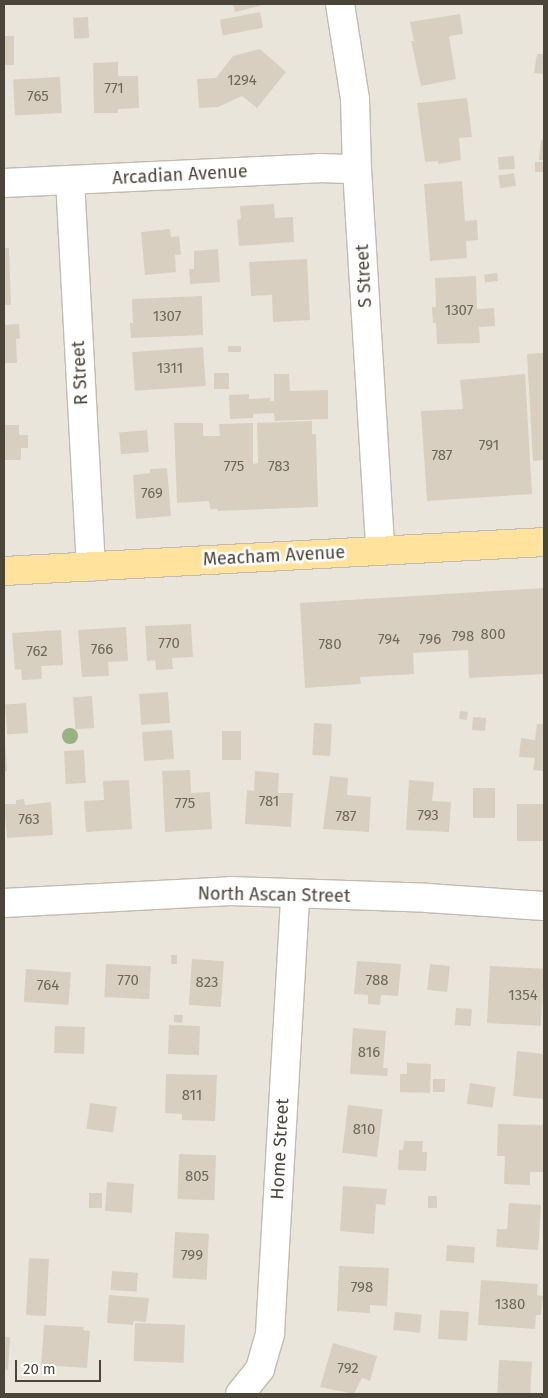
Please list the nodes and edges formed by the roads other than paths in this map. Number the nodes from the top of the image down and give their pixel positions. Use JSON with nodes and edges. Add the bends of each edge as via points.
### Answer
{"nodes":[{"id":1,"x":340,"y":4,"type":"edge"},
{"id":2,"x":357,"y":169,"type":"junction"},
{"id":3,"x":70,"y":180,"type":"junction"},
{"id":4,"x":4,"y":183,"type":"edge"},
{"id":5,"x":544,"y":542,"type":"edge"},
{"id":6,"x":380,"y":550,"type":"junction"},
{"id":7,"x":91,"y":566,"type":"junction"},
{"id":8,"x":4,"y":571,"type":"edge"},
{"id":9,"x":295,"y":895,"type":"junction"},
{"id":10,"x":4,"y":903,"type":"edge"},
{"id":11,"x":544,"y":906,"type":"edge"},
{"id":12,"x":240,"y":1394,"type":"edge"}],
"edges":[{"from":1,"to":2,"type":"street","name":"S Street","via":[[355,99]]},
{"from":2,"to":3,"type":"street","name":"Arcadian Avenue"},
{"from":2,"to":6,"type":"street","name":"S Street"},
{"from":3,"to":4,"type":"street","name":"Arcadian Avenue"},
{"from":3,"to":7,"type":"street","name":"R Street"},
{"from":5,"to":6,"type":"main road","name":"Meacham Avenue"},
{"from":6,"to":7,"type":"main road","name":"Meacham Avenue"},
{"from":7,"to":8,"type":"main road","name":"Meacham Avenue"},
{"from":9,"to":10,"type":"street","name":"North Ascan Street","via":[[231,891]]},
{"from":9,"to":11,"type":"street","name":"North Ascan Street","via":[[427,898]]},
{"from":9,"to":12,"type":"street","name":"Home Street","via":[[270,1333],[260,1369]]}]}
